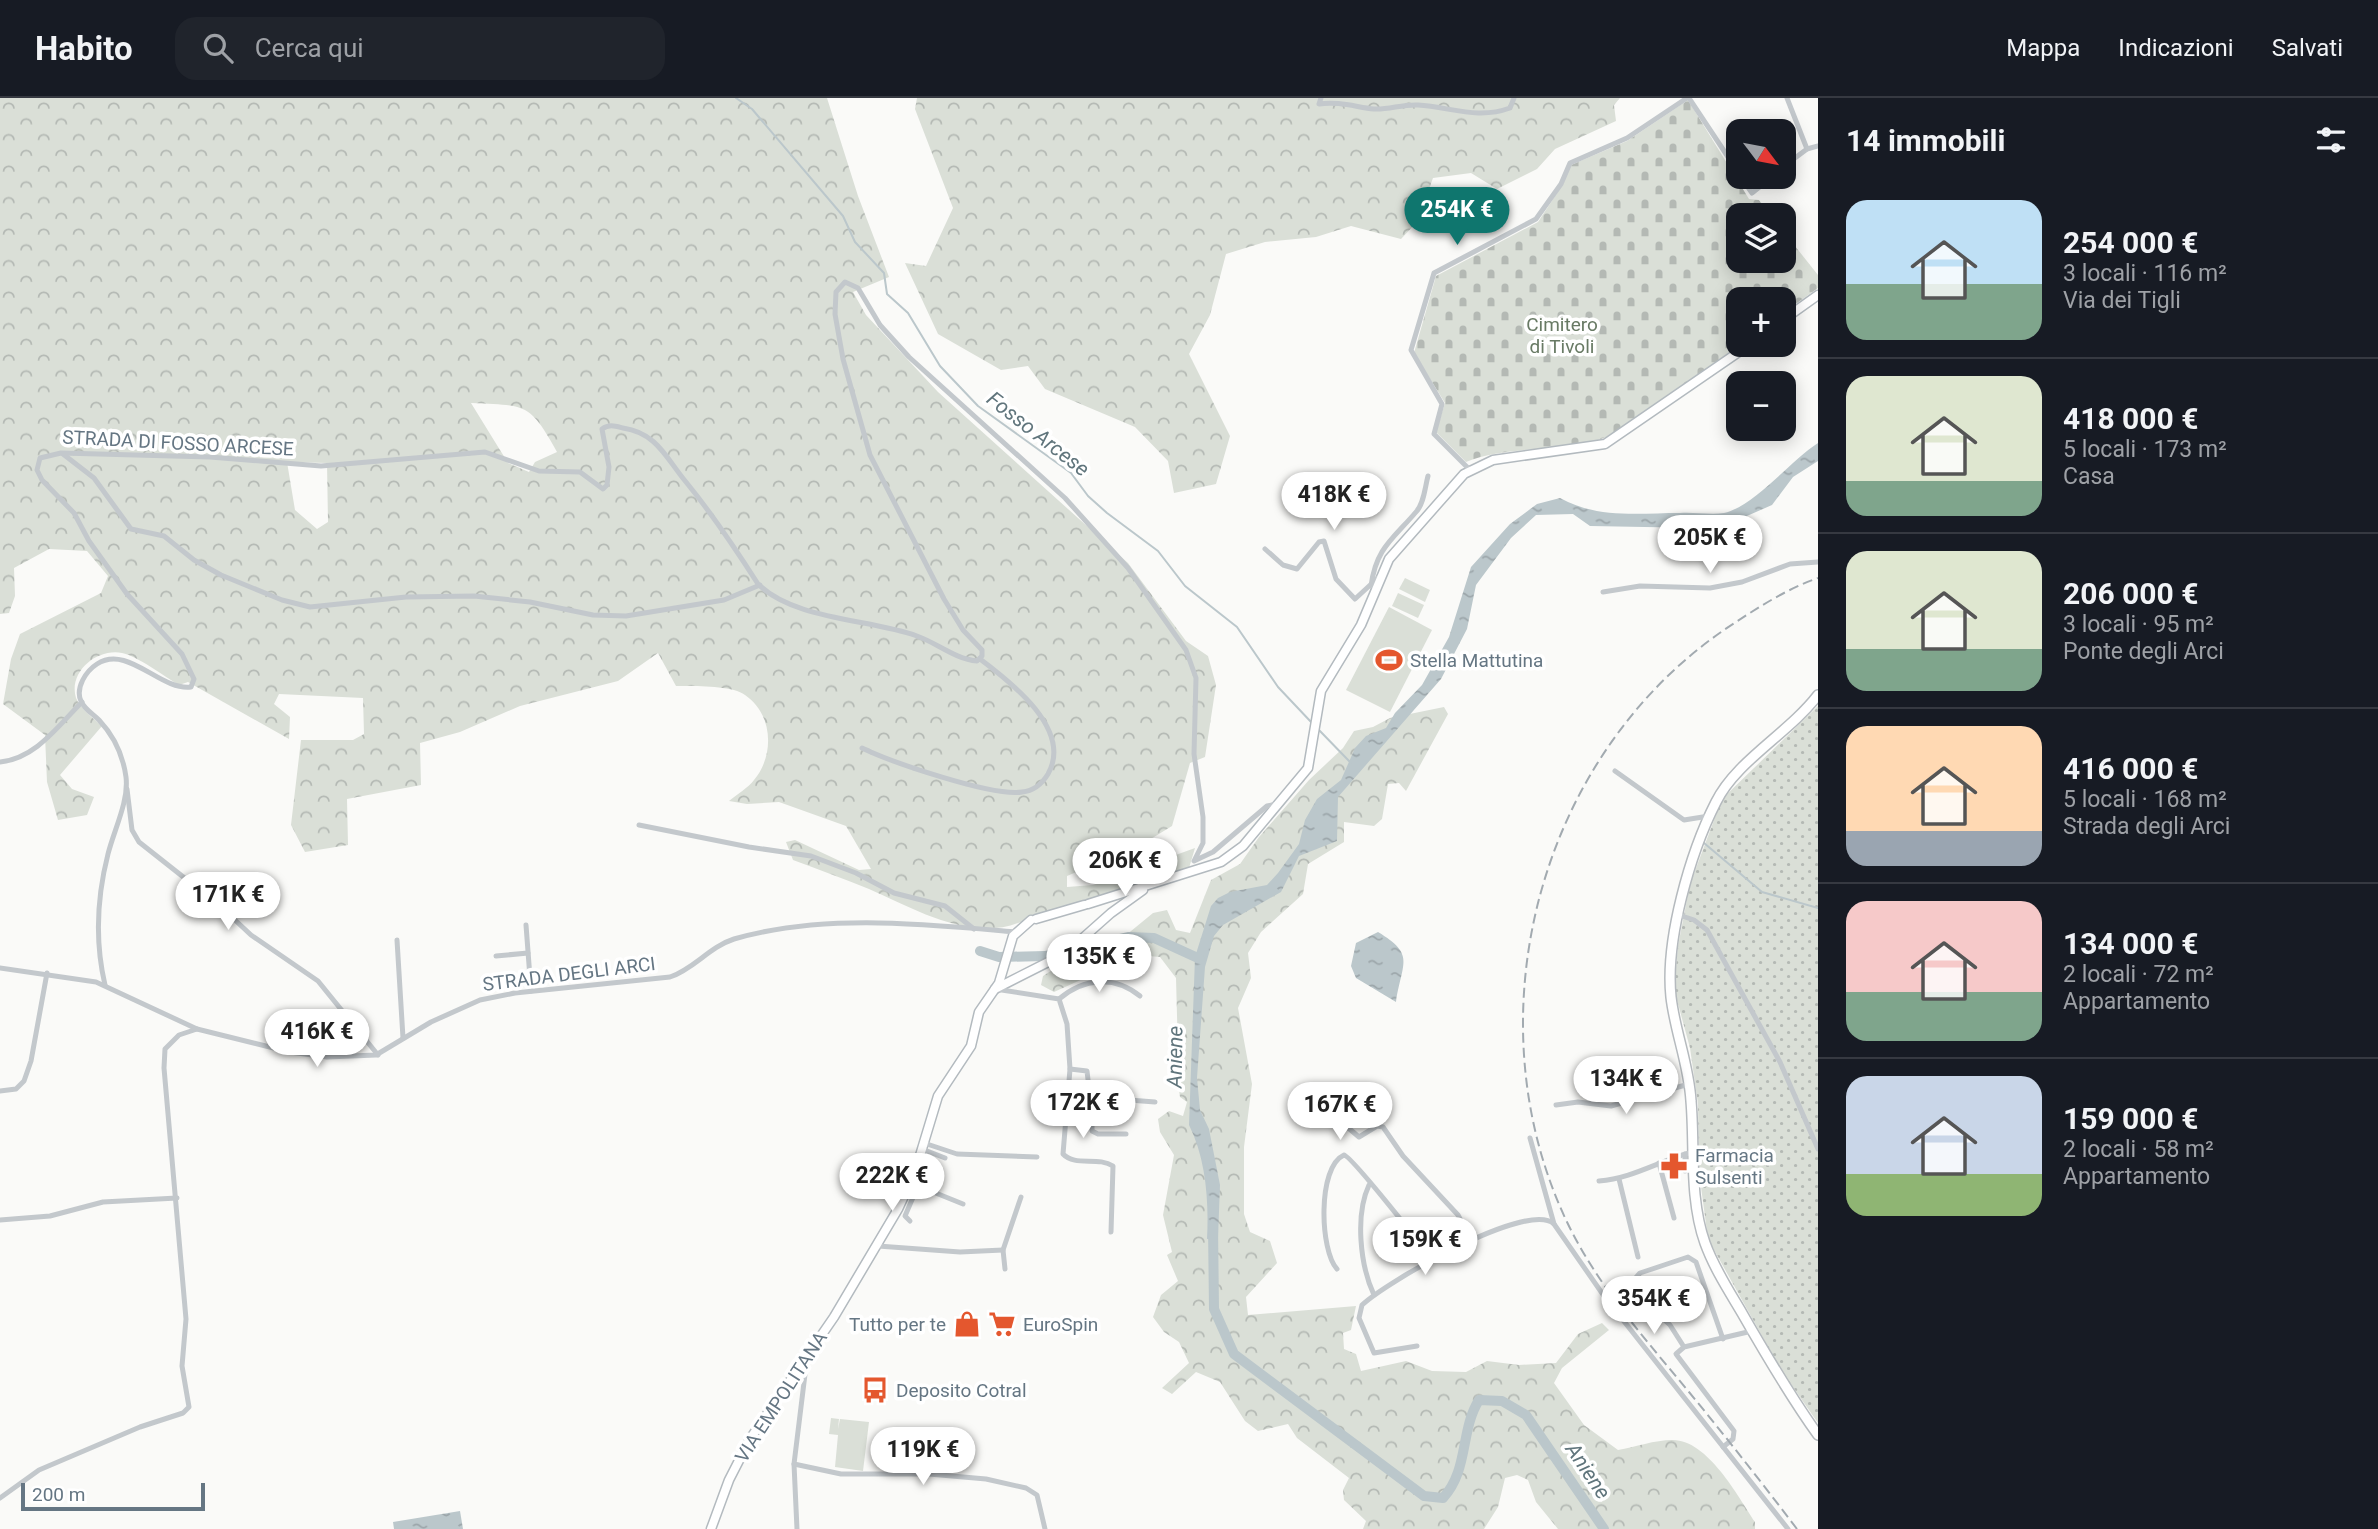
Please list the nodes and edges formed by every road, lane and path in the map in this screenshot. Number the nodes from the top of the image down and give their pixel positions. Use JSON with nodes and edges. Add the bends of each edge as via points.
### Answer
{"nodes":[{"id":1,"x":1321,"y":98,"type":"edge"},
{"id":2,"x":1514,"y":98,"type":"edge"},
{"id":3,"x":1688,"y":98,"type":"edge"},
{"id":4,"x":1787,"y":98,"type":"edge"},
{"id":5,"x":1818,"y":146,"type":"edge"},
{"id":6,"x":1807,"y":149,"type":"junction"},
{"id":7,"x":1726,"y":154,"type":"edge"},
{"id":8,"x":1796,"y":157,"type":"edge"},
{"id":9,"x":1818,"y":295,"type":"edge"},
{"id":10,"x":1796,"y":311,"type":"edge"},
{"id":11,"x":1732,"y":357,"type":"edge"},
{"id":12,"x":61,"y":453,"type":"junction"},
{"id":13,"x":1470,"y":470,"type":"junction"},
{"id":14,"x":1428,"y":476,"type":"dead end"},
{"id":15,"x":1265,"y":550,"type":"dead end"},
{"id":16,"x":1818,"y":562,"type":"edge"},
{"id":17,"x":1380,"y":576,"type":"junction"},
{"id":18,"x":760,"y":585,"type":"junction"},
{"id":19,"x":1371,"y":586,"type":"junction"},
{"id":20,"x":1603,"y":592,"type":"dead end"},
{"id":21,"x":980,"y":659,"type":"junction"},
{"id":22,"x":1818,"y":695,"type":"edge"},
{"id":23,"x":82,"y":702,"type":"junction"},
{"id":24,"x":862,"y":748,"type":"dead end"},
{"id":25,"x":0,"y":762,"type":"edge"},
{"id":26,"x":1615,"y":771,"type":"dead end"},
{"id":27,"x":127,"y":786,"type":"junction"},
{"id":28,"x":1277,"y":804,"type":"junction"},
{"id":29,"x":1709,"y":816,"type":"junction"},
{"id":30,"x":639,"y":825,"type":"dead end"},
{"id":31,"x":1151,"y":885,"type":"junction"},
{"id":32,"x":1105,"y":899,"type":"junction"},
{"id":33,"x":1111,"y":914,"type":"junction"},
{"id":34,"x":1679,"y":915,"type":"junction"},
{"id":35,"x":526,"y":925,"type":"dead end"},
{"id":36,"x":974,"y":929,"type":"junction"},
{"id":37,"x":1014,"y":935,"type":"junction"},
{"id":38,"x":397,"y":940,"type":"dead end"},
{"id":39,"x":528,"y":953,"type":"junction"},
{"id":40,"x":496,"y":956,"type":"dead end"},
{"id":41,"x":0,"y":968,"type":"edge"},
{"id":42,"x":1003,"y":970,"type":"junction"},
{"id":43,"x":47,"y":973,"type":"junction"},
{"id":44,"x":1019,"y":978,"type":"junction"},
{"id":45,"x":105,"y":985,"type":"junction"},
{"id":46,"x":995,"y":989,"type":"junction"},
{"id":47,"x":531,"y":991,"type":"junction"},
{"id":48,"x":1140,"y":996,"type":"dead end"},
{"id":49,"x":1059,"y":999,"type":"junction"},
{"id":50,"x":197,"y":1030,"type":"junction"},
{"id":51,"x":403,"y":1038,"type":"junction"},
{"id":52,"x":378,"y":1055,"type":"junction"},
{"id":53,"x":1070,"y":1069,"type":"junction"},
{"id":54,"x":1689,"y":1084,"type":"junction"},
{"id":55,"x":0,"y":1091,"type":"edge"},
{"id":56,"x":1092,"y":1098,"type":"junction"},
{"id":57,"x":1155,"y":1102,"type":"dead end"},
{"id":58,"x":1556,"y":1105,"type":"dead end"},
{"id":59,"x":1339,"y":1120,"type":"dead end"},
{"id":60,"x":1126,"y":1134,"type":"dead end"},
{"id":61,"x":1530,"y":1138,"type":"dead end"},
{"id":62,"x":923,"y":1146,"type":"junction"},
{"id":63,"x":1818,"y":1149,"type":"edge"},
{"id":64,"x":1689,"y":1153,"type":"junction"},
{"id":65,"x":1037,"y":1157,"type":"dead end"},
{"id":66,"x":945,"y":1158,"type":"dead end"},
{"id":67,"x":1660,"y":1163,"type":"junction"},
{"id":68,"x":1685,"y":1171,"type":"dead end"},
{"id":69,"x":1619,"y":1179,"type":"junction"},
{"id":70,"x":1599,"y":1181,"type":"dead end"},
{"id":71,"x":913,"y":1184,"type":"junction"},
{"id":72,"x":1369,"y":1185,"type":"junction"},
{"id":73,"x":177,"y":1198,"type":"junction"},
{"id":74,"x":1021,"y":1198,"type":"dead end"},
{"id":75,"x":963,"y":1204,"type":"dead end"},
{"id":76,"x":1674,"y":1218,"type":"dead end"},
{"id":77,"x":0,"y":1220,"type":"edge"},
{"id":78,"x":910,"y":1222,"type":"dead end"},
{"id":79,"x":1554,"y":1224,"type":"junction"},
{"id":80,"x":1111,"y":1232,"type":"dead end"},
{"id":81,"x":1471,"y":1240,"type":"junction"},
{"id":82,"x":877,"y":1246,"type":"junction"},
{"id":83,"x":1003,"y":1250,"type":"junction"},
{"id":84,"x":1639,"y":1257,"type":"dead end"},
{"id":85,"x":1432,"y":1259,"type":"junction"},
{"id":86,"x":1005,"y":1269,"type":"dead end"},
{"id":87,"x":1337,"y":1269,"type":"dead end"},
{"id":88,"x":1374,"y":1295,"type":"junction"},
{"id":89,"x":1752,"y":1331,"type":"junction"},
{"id":90,"x":1723,"y":1339,"type":"junction"},
{"id":91,"x":1417,"y":1346,"type":"dead end"},
{"id":92,"x":1684,"y":1347,"type":"junction"},
{"id":93,"x":807,"y":1355,"type":"junction"},
{"id":94,"x":1818,"y":1435,"type":"edge"},
{"id":95,"x":1723,"y":1447,"type":"junction"},
{"id":96,"x":794,"y":1464,"type":"junction"},
{"id":97,"x":0,"y":1498,"type":"edge"},
{"id":98,"x":711,"y":1529,"type":"edge"},
{"id":99,"x":797,"y":1529,"type":"edge"},
{"id":100,"x":1045,"y":1529,"type":"edge"},
{"id":101,"x":1788,"y":1529,"type":"edge"}],
"edges":[{"from":1,"to":2,"type":"street","via":[[1320,104],[1379,110],[1416,105],[1479,115],[1510,108]]},
{"from":3,"to":7,"type":"street"},
{"from":3,"to":13,"type":"street","via":[[1627,138],[1570,163],[1536,219],[1434,273],[1411,350],[1442,404],[1434,434]]},
{"from":4,"to":6,"type":"street"},
{"from":5,"to":6,"type":"street"},
{"from":6,"to":8,"type":"street"},
{"from":9,"to":10,"type":"main road"},
{"from":11,"to":13,"type":"main road","via":[[1608,443],[1496,460]]},
{"from":12,"to":18,"type":"street","via":[[94,478],[133,530],[161,535],[220,575],[303,606],[474,596],[530,601],[593,615],[632,616],[729,599]]},
{"from":12,"to":18,"type":"street","name":"STRADA DI FOSSO ARCESE","via":[[333,466],[485,452],[539,471],[580,472],[603,489],[609,470],[602,429],[628,429],[652,439],[668,455]]},
{"from":12,"to":23,"type":"street","name":"STRADA DI FOSSO ARCESE","via":[[40,458],[40,478],[74,513],[124,590],[178,650],[194,679],[192,686],[185,688],[130,663],[104,661],[85,677]]},
{"from":13,"to":17,"type":"main road","via":[[1405,538]]},
{"from":14,"to":19,"type":"street","via":[[1417,512],[1388,539],[1373,570]]},
{"from":15,"to":19,"type":"street","via":[[1283,565],[1297,569],[1322,541],[1336,579],[1352,597],[1359,598]]},
{"from":16,"to":20,"type":"street","via":[[1790,565],[1712,588],[1640,586]]},
{"from":17,"to":19,"type":"street"},
{"from":17,"to":28,"type":"main road","via":[[1363,621],[1320,694],[1308,768]]},
{"from":18,"to":21,"type":"street","name":"STRADA DI FOSSO ARCESE","via":[[809,610],[914,635],[961,657]]},
{"from":21,"to":24,"type":"street","name":"STRADA DI FOSSO ARCESE","via":[[1014,688],[1052,734],[1054,760],[1037,786],[1024,792],[1002,792]]},
{"from":21,"to":28,"type":"street","name":"STRADA DI FOSSO ARCESE","via":[[982,650],[944,599],[867,447],[836,318],[835,295],[843,283],[858,288],[880,325],[918,366],[1065,498],[1128,568],[1186,650],[1195,674],[1194,754],[1203,817],[1203,843],[1195,861],[1219,848],[1267,806]]},
{"from":22,"to":29,"type":"main road","via":[[1732,779]]},
{"from":23,"to":25,"type":"street","via":[[32,752]]},
{"from":23,"to":27,"type":"street","via":[[116,743]]},
{"from":26,"to":29,"type":"street","via":[[1681,818],[1694,821]]},
{"from":27,"to":45,"type":"street","via":[[99,898]]},
{"from":27,"to":52,"type":"street","via":[[132,830],[139,842],[254,937],[318,981]]},
{"from":28,"to":31,"type":"main road","via":[[1231,858]]},
{"from":29,"to":34,"type":"main road"},
{"from":30,"to":36,"type":"street","via":[[811,856],[894,893],[945,906]]},
{"from":31,"to":32,"type":"main road"},
{"from":31,"to":33,"type":"main road"},
{"from":32,"to":33,"type":"main road","via":[[1112,904]]},
{"from":32,"to":37,"type":"main road","via":[[1033,920]]},
{"from":33,"to":44,"type":"main road","via":[[1066,953]]},
{"from":34,"to":54,"type":"main road","via":[[1670,989]]},
{"from":34,"to":63,"type":"street","via":[[1707,930],[1780,1062]]},
{"from":35,"to":39,"type":"street"},
{"from":36,"to":37,"type":"street","name":"STRADA DEGLI ARCI"},
{"from":36,"to":47,"type":"street","name":"STRADA DEGLI ARCI","via":[[884,924],[773,930],[720,945],[667,977]]},
{"from":37,"to":42,"type":"main road","name":"VIA EMPOLITANA"},
{"from":38,"to":51,"type":"street"},
{"from":39,"to":40,"type":"street"},
{"from":39,"to":47,"type":"street"},
{"from":41,"to":43,"type":"street"},
{"from":42,"to":44,"type":"main road"},
{"from":42,"to":46,"type":"main road","name":"VIA EMPOLITANA"},
{"from":43,"to":45,"type":"street"},
{"from":43,"to":55,"type":"street","via":[[27,1074],[16,1089]]},
{"from":44,"to":46,"type":"main road"},
{"from":45,"to":50,"type":"street"},
{"from":46,"to":49,"type":"street"},
{"from":46,"to":62,"type":"main road","name":"VIA EMPOLITANA","via":[[981,1008],[970,1047],[938,1096]]},
{"from":47,"to":51,"type":"street","name":"STRADA DEGLI ARCI","via":[[462,1006]]},
{"from":48,"to":49,"type":"street","via":[[1124,985],[1097,981]]},
{"from":49,"to":53,"type":"street","via":[[1067,1024]]},
{"from":50,"to":52,"type":"street","via":[[312,1055]]},
{"from":50,"to":73,"type":"street","via":[[177,1036],[164,1055]]},
{"from":51,"to":52,"type":"street","name":"STRADA DEGLI ARCI"},
{"from":53,"to":56,"type":"street","via":[[1087,1071]]},
{"from":53,"to":80,"type":"street","via":[[1063,1154],[1071,1160],[1112,1166]]},
{"from":54,"to":58,"type":"street","via":[[1611,1106]]},
{"from":54,"to":64,"type":"main road"},
{"from":56,"to":57,"type":"street"},
{"from":56,"to":60,"type":"street","via":[[1092,1131]]},
{"from":59,"to":81,"type":"street","via":[[1359,1137],[1383,1127],[1403,1156],[1458,1215]]},
{"from":61,"to":79,"type":"street"},
{"from":62,"to":65,"type":"street","via":[[957,1154]]},
{"from":62,"to":66,"type":"street"},
{"from":62,"to":71,"type":"main road","name":"VIA EMPOLITANA"},
{"from":64,"to":67,"type":"street"},
{"from":64,"to":68,"type":"street"},
{"from":64,"to":89,"type":"main road","via":[[1705,1243]]},
{"from":67,"to":69,"type":"street"},
{"from":67,"to":76,"type":"street"},
{"from":69,"to":70,"type":"street"},
{"from":69,"to":84,"type":"street"},
{"from":71,"to":75,"type":"street"},
{"from":71,"to":78,"type":"street","via":[[915,1193],[905,1216]]},
{"from":71,"to":82,"type":"main road","name":"VIA EMPOLITANA"},
{"from":72,"to":85,"type":"street"},
{"from":72,"to":87,"type":"street","via":[[1348,1155],[1337,1159],[1327,1174],[1326,1228]]},
{"from":72,"to":88,"type":"street","via":[[1362,1216],[1367,1274]]},
{"from":73,"to":77,"type":"street","via":[[110,1201],[50,1216]]},
{"from":73,"to":97,"type":"street","via":[[187,1327],[182,1370],[188,1409],[39,1470]]},
{"from":74,"to":83,"type":"street"},
{"from":79,"to":81,"type":"street","via":[[1545,1219],[1527,1222]]},
{"from":79,"to":95,"type":"street","via":[[1604,1296]]},
{"from":81,"to":85,"type":"street"},
{"from":82,"to":83,"type":"street"},
{"from":82,"to":93,"type":"main road","name":"VIA EMPOLITANA"},
{"from":83,"to":86,"type":"street"},
{"from":85,"to":88,"type":"street"},
{"from":88,"to":91,"type":"street","via":[[1359,1314],[1373,1352],[1379,1355]]},
{"from":89,"to":90,"type":"street"},
{"from":89,"to":94,"type":"main road"},
{"from":90,"to":92,"type":"street"},
{"from":90,"to":92,"type":"street","via":[[1696,1262],[1688,1257],[1640,1273],[1633,1281],[1638,1295],[1670,1325]]},
{"from":92,"to":95,"type":"street","via":[[1677,1352],[1678,1361],[1734,1432]]},
{"from":93,"to":96,"type":"street"},
{"from":93,"to":98,"type":"main road","name":"VIA EMPOLITANA","via":[[744,1450]]},
{"from":95,"to":101,"type":"street"},
{"from":96,"to":99,"type":"street"},
{"from":96,"to":100,"type":"street","via":[[841,1474],[929,1474],[1026,1488],[1037,1495]]}]}
